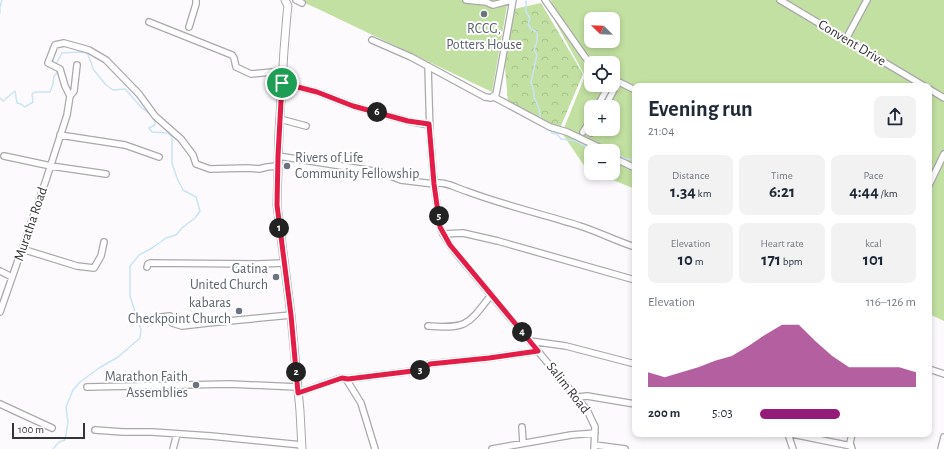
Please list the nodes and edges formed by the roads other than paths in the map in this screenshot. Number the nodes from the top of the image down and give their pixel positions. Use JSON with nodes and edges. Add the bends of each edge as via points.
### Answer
{"nodes":[{"id":1,"x":196,"y":0,"type":"edge"},
{"id":2,"x":285,"y":0,"type":"edge"},
{"id":3,"x":296,"y":0,"type":"edge"},
{"id":4,"x":466,"y":0,"type":"edge"},
{"id":5,"x":512,"y":0,"type":"edge"},
{"id":6,"x":545,"y":0,"type":"edge"},
{"id":7,"x":780,"y":0,"type":"edge"},
{"id":8,"x":867,"y":0,"type":"edge"},
{"id":9,"x":302,"y":4,"type":"dead end"},
{"id":10,"x":149,"y":22,"type":"dead end"},
{"id":11,"x":189,"y":27,"type":"dead end"},
{"id":12,"x":846,"y":39,"type":"junction"},
{"id":13,"x":372,"y":40,"type":"dead end"},
{"id":14,"x":584,"y":57,"type":"edge"},
{"id":15,"x":77,"y":65,"type":"dead end"},
{"id":16,"x":428,"y":66,"type":"junction"},
{"id":17,"x":282,"y":71,"type":"junction"},
{"id":18,"x":620,"y":82,"type":"edge"},
{"id":19,"x":282,"y":83,"type":"junction"},
{"id":20,"x":919,"y":83,"type":"edge"},
{"id":21,"x":632,"y":88,"type":"edge"},
{"id":22,"x":932,"y":91,"type":"edge"},
{"id":23,"x":70,"y":96,"type":"junction"},
{"id":24,"x":494,"y":97,"type":"junction"},
{"id":25,"x":944,"y":98,"type":"edge"},
{"id":26,"x":280,"y":119,"type":"junction"},
{"id":27,"x":429,"y":124,"type":"junction"},
{"id":28,"x":306,"y":126,"type":"dead end"},
{"id":29,"x":60,"y":135,"type":"junction"},
{"id":30,"x":590,"y":144,"type":"edge"},
{"id":31,"x":944,"y":154,"type":"edge"},
{"id":32,"x":4,"y":156,"type":"dead end"},
{"id":33,"x":278,"y":156,"type":"junction"},
{"id":34,"x":159,"y":157,"type":"dead end"},
{"id":35,"x":620,"y":161,"type":"edge"},
{"id":36,"x":51,"y":166,"type":"junction"},
{"id":37,"x":277,"y":166,"type":"junction"},
{"id":38,"x":632,"y":167,"type":"edge"},
{"id":39,"x":106,"y":174,"type":"dead end"},
{"id":40,"x":932,"y":179,"type":"edge"},
{"id":41,"x":434,"y":184,"type":"junction"},
{"id":42,"x":443,"y":234,"type":"junction"},
{"id":43,"x":104,"y":242,"type":"dead end"},
{"id":44,"x":632,"y":246,"type":"edge"},
{"id":45,"x":22,"y":249,"type":"junction"},
{"id":46,"x":284,"y":263,"type":"junction"},
{"id":47,"x":147,"y":266,"type":"dead end"},
{"id":48,"x":0,"y":271,"type":"edge"},
{"id":49,"x":12,"y":277,"type":"junction"},
{"id":50,"x":632,"y":279,"type":"edge"},
{"id":51,"x":492,"y":295,"type":"junction"},
{"id":52,"x":0,"y":312,"type":"edge"},
{"id":53,"x":291,"y":315,"type":"junction"},
{"id":54,"x":161,"y":317,"type":"dead end"},
{"id":55,"x":428,"y":326,"type":"dead end"},
{"id":56,"x":530,"y":341,"type":"junction"},
{"id":57,"x":538,"y":351,"type":"junction"},
{"id":58,"x":632,"y":363,"type":"edge"},
{"id":59,"x":932,"y":370,"type":"edge"},
{"id":60,"x":944,"y":374,"type":"edge"},
{"id":61,"x":346,"y":379,"type":"junction"},
{"id":62,"x":87,"y":387,"type":"dead end"},
{"id":63,"x":298,"y":390,"type":"junction"},
{"id":64,"x":577,"y":397,"type":"junction"},
{"id":65,"x":0,"y":404,"type":"edge"},
{"id":66,"x":632,"y":404,"type":"edge"},
{"id":67,"x":522,"y":427,"type":"dead end"},
{"id":68,"x":52,"y":428,"type":"dead end"},
{"id":69,"x":95,"y":430,"type":"dead end"},
{"id":70,"x":595,"y":433,"type":"junction"},
{"id":71,"x":177,"y":434,"type":"junction"},
{"id":72,"x":788,"y":437,"type":"edge"},
{"id":73,"x":789,"y":437,"type":"edge"},
{"id":74,"x":806,"y":437,"type":"edge"},
{"id":75,"x":852,"y":437,"type":"edge"},
{"id":76,"x":944,"y":437,"type":"edge"},
{"id":77,"x":524,"y":443,"type":"junction"},
{"id":78,"x":302,"y":447,"type":"edge"},
{"id":79,"x":595,"y":447,"type":"edge"},
{"id":80,"x":851,"y":447,"type":"edge"},
{"id":81,"x":173,"y":449,"type":"edge"},
{"id":82,"x":375,"y":449,"type":"edge"},
{"id":83,"x":492,"y":449,"type":"edge"},
{"id":84,"x":625,"y":449,"type":"edge"},
{"id":85,"x":789,"y":449,"type":"edge"},
{"id":86,"x":793,"y":449,"type":"edge"},
{"id":87,"x":942,"y":449,"type":"edge"}],
"edges":[{"from":1,"to":11,"type":"street"},
{"from":2,"to":17,"type":"street","via":[[288,14]]},
{"from":3,"to":9,"type":"street"},
{"from":4,"to":5,"type":"street","via":[[493,5]]},
{"from":5,"to":24,"type":"street"},
{"from":6,"to":14,"type":"street"},
{"from":7,"to":12,"type":"street","name":"Convent Drive"},
{"from":8,"to":12,"type":"street"},
{"from":10,"to":17,"type":"street","via":[[232,55],[236,68],[247,73]]},
{"from":12,"to":20,"type":"street","name":"Convent Drive"},
{"from":13,"to":16,"type":"street"},
{"from":15,"to":23,"type":"street","name":"Muratha Road","via":[[74,91]]},
{"from":16,"to":24,"type":"street","via":[[484,97]]},
{"from":16,"to":27,"type":"street","name":"Salim Road"},
{"from":17,"to":19,"type":"street"},
{"from":18,"to":21,"type":"street"},
{"from":19,"to":26,"type":"street"},
{"from":19,"to":27,"type":"street","via":[[317,92],[353,106]]},
{"from":22,"to":25,"type":"street"},
{"from":23,"to":29,"type":"street","name":"Muratha Road"},
{"from":23,"to":37,"type":"street","via":[[60,69],[48,63],[55,45],[64,43],[89,50],[106,60],[139,94],[155,116],[181,139],[193,155],[196,164],[210,169],[259,169]]},
{"from":24,"to":30,"type":"street","via":[[550,127],[567,132]]},
{"from":26,"to":28,"type":"street"},
{"from":26,"to":33,"type":"street"},
{"from":27,"to":41,"type":"street","name":"Salim Road"},
{"from":29,"to":34,"type":"street","via":[[125,145]]},
{"from":29,"to":36,"type":"street","name":"Muratha Road"},
{"from":31,"to":40,"type":"street"},
{"from":32,"to":36,"type":"street"},
{"from":33,"to":37,"type":"street"},
{"from":33,"to":41,"type":"street","via":[[380,172],[401,180]]},
{"from":35,"to":38,"type":"street"},
{"from":36,"to":39,"type":"street"},
{"from":36,"to":45,"type":"street","name":"Muratha Road"},
{"from":37,"to":46,"type":"street","via":[[277,205]]},
{"from":41,"to":42,"type":"street","name":"Salim Road"},
{"from":41,"to":44,"type":"street","via":[[444,183],[580,226]]},
{"from":42,"to":50,"type":"street","via":[[463,233],[498,241]]},
{"from":42,"to":51,"type":"street","name":"Salim Road"},
{"from":43,"to":45,"type":"street","via":[[101,256],[94,268],[77,266]]},
{"from":45,"to":49,"type":"street","name":"Muratha Road"},
{"from":46,"to":47,"type":"street","via":[[150,263]]},
{"from":46,"to":53,"type":"street"},
{"from":48,"to":49,"type":"street"},
{"from":49,"to":52,"type":"street","name":"Muratha Road"},
{"from":51,"to":55,"type":"street","via":[[464,325],[446,328]]},
{"from":51,"to":56,"type":"street","name":"Salim Road"},
{"from":53,"to":54,"type":"street","via":[[182,326],[172,323],[170,316]]},
{"from":53,"to":63,"type":"street"},
{"from":56,"to":57,"type":"street","name":"Salim Road"},
{"from":56,"to":58,"type":"street","via":[[566,346]]},
{"from":57,"to":61,"type":"street","via":[[430,364],[421,370]]},
{"from":57,"to":64,"type":"street","name":"Salim Road"},
{"from":59,"to":60,"type":"street"},
{"from":61,"to":63,"type":"street","via":[[337,379]]},
{"from":61,"to":82,"type":"street","via":[[361,403]]},
{"from":62,"to":63,"type":"street","via":[[230,384]]},
{"from":63,"to":78,"type":"street"},
{"from":64,"to":66,"type":"street","via":[[587,396]]},
{"from":64,"to":70,"type":"street","name":"Salim Road","via":[[590,416]]},
{"from":65,"to":68,"type":"street"},
{"from":67,"to":77,"type":"street"},
{"from":69,"to":71,"type":"street"},
{"from":70,"to":77,"type":"street"},
{"from":70,"to":79,"type":"street","name":"Salim Road"},
{"from":71,"to":78,"type":"street"},
{"from":71,"to":81,"type":"street"},
{"from":72,"to":85,"type":"street"},
{"from":73,"to":86,"type":"street"},
{"from":74,"to":80,"type":"street"},
{"from":75,"to":80,"type":"street"},
{"from":76,"to":87,"type":"street"},
{"from":77,"to":83,"type":"street"},
{"from":79,"to":84,"type":"street"}]}
